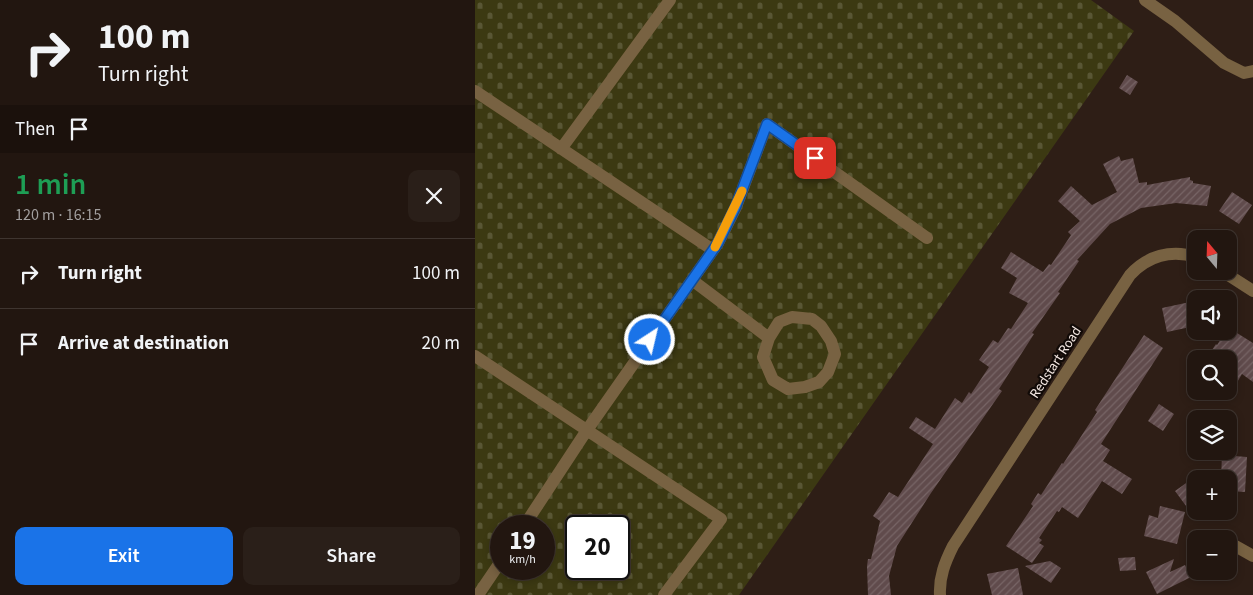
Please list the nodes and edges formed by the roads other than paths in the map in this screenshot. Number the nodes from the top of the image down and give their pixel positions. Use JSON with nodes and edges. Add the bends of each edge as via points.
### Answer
{"nodes":[{"id":1,"x":670,"y":0,"type":"edge"},
{"id":2,"x":1145,"y":0,"type":"edge"},
{"id":3,"x":1253,"y":71,"type":"edge"},
{"id":4,"x":475,"y":91,"type":"edge"},
{"id":5,"x":561,"y":148,"type":"junction"},
{"id":6,"x":927,"y":238,"type":"dead end"},
{"id":7,"x":713,"y":250,"type":"junction"},
{"id":8,"x":1187,"y":254,"type":"edge"},
{"id":9,"x":692,"y":280,"type":"junction"},
{"id":10,"x":1236,"y":280,"type":"edge"},
{"id":11,"x":1253,"y":291,"type":"edge"},
{"id":12,"x":769,"y":338,"type":"junction"},
{"id":13,"x":475,"y":356,"type":"edge"},
{"id":14,"x":587,"y":430,"type":"junction"},
{"id":15,"x":531,"y":515,"type":"edge"},
{"id":16,"x":1237,"y":547,"type":"edge"},
{"id":17,"x":1253,"y":556,"type":"edge"},
{"id":18,"x":490,"y":578,"type":"edge"},
{"id":19,"x":479,"y":595,"type":"edge"},
{"id":20,"x":664,"y":595,"type":"edge"},
{"id":21,"x":940,"y":595,"type":"edge"}],
"edges":[{"from":1,"to":5,"type":"street"},
{"from":2,"to":3,"type":"street","via":[[1175,21],[1223,63],[1244,73]]},
{"from":4,"to":5,"type":"street"},
{"from":5,"to":7,"type":"street"},
{"from":6,"to":7,"type":"street","via":[[767,124],[736,206]]},
{"from":7,"to":9,"type":"street"},
{"from":8,"to":21,"type":"street","name":"Redstart Road","via":[[1169,253],[1149,259],[1129,275],[966,526],[944,564]]},
{"from":9,"to":12,"type":"street"},
{"from":9,"to":14,"type":"street"},
{"from":10,"to":11,"type":"street"},
{"from":12,"to":12,"type":"street","via":[[763,357],[773,380],[780,385],[788,389],[805,387],[819,382],[828,372],[835,354],[831,341],[813,319],[792,318],[779,322]]},
{"from":13,"to":14,"type":"street"},
{"from":14,"to":15,"type":"street"},
{"from":14,"to":20,"type":"street","via":[[721,519]]},
{"from":16,"to":17,"type":"street"},
{"from":18,"to":19,"type":"street"}]}
